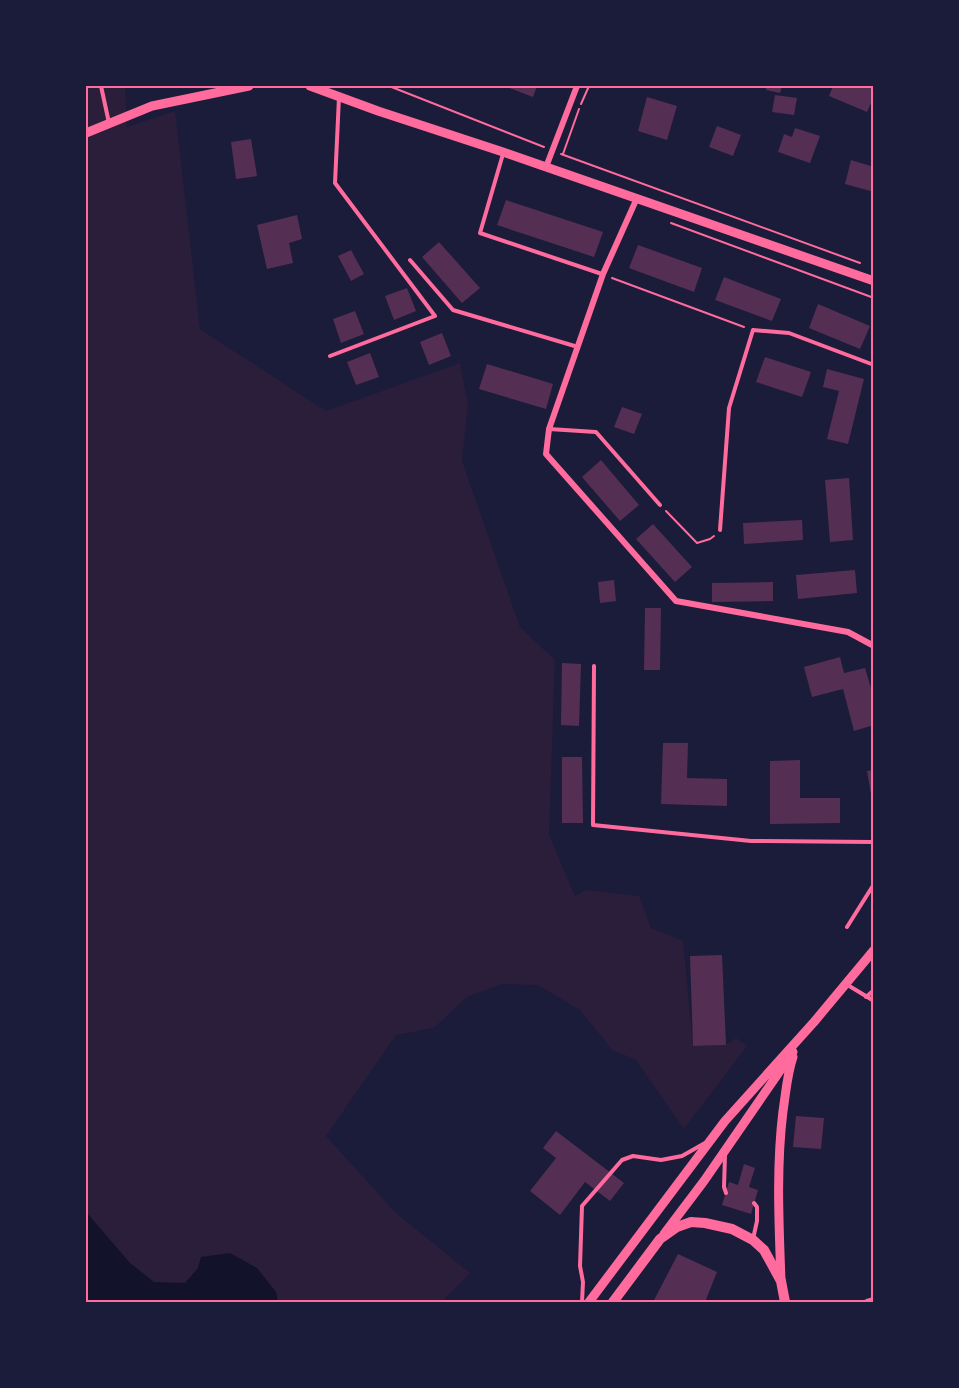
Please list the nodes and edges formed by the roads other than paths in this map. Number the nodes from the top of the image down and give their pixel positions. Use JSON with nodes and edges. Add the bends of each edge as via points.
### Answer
{"nodes":[{"id":1,"x":101,"y":86,"type":"edge"},
{"id":2,"x":249,"y":86,"type":"edge"},
{"id":3,"x":310,"y":86,"type":"edge"},
{"id":4,"x":577,"y":86,"type":"edge"},
{"id":5,"x":339,"y":96,"type":"junction"},
{"id":6,"x":109,"y":124,"type":"junction"},
{"id":7,"x":86,"y":133,"type":"edge"},
{"id":8,"x":503,"y":152,"type":"junction"},
{"id":9,"x":546,"y":167,"type":"junction"},
{"id":10,"x":637,"y":198,"type":"junction"},
{"id":11,"x":410,"y":260,"type":"dead end"},
{"id":12,"x":603,"y":274,"type":"junction"},
{"id":13,"x":873,"y":281,"type":"edge"},
{"id":14,"x":578,"y":347,"type":"junction"},
{"id":15,"x":330,"y":356,"type":"dead end"},
{"id":16,"x":873,"y":365,"type":"edge"},
{"id":17,"x":549,"y":429,"type":"junction"},
{"id":18,"x":660,"y":505,"type":"road end"},
{"id":19,"x":720,"y":530,"type":"road end"},
{"id":20,"x":873,"y":646,"type":"edge"},
{"id":21,"x":594,"y":666,"type":"dead end"},
{"id":22,"x":873,"y":842,"type":"edge"},
{"id":23,"x":873,"y":884,"type":"edge"},
{"id":24,"x":847,"y":927,"type":"dead end"},
{"id":25,"x":873,"y":950,"type":"edge"},
{"id":26,"x":845,"y":984,"type":"junction"},
{"id":27,"x":873,"y":990,"type":"edge"},
{"id":28,"x":866,"y":997,"type":"junction"},
{"id":29,"x":873,"y":1001,"type":"edge"},
{"id":30,"x":814,"y":1022,"type":"junction"},
{"id":31,"x":802,"y":1038,"type":"junction"},
{"id":32,"x":708,"y":1141,"type":"junction"},
{"id":33,"x":725,"y":1151,"type":"junction"},
{"id":34,"x":726,"y":1193,"type":"dead end"},
{"id":35,"x":754,"y":1203,"type":"dead end"},
{"id":36,"x":660,"y":1239,"type":"junction"},
{"id":37,"x":753,"y":1240,"type":"junction"},
{"id":38,"x":781,"y":1281,"type":"junction"},
{"id":39,"x":873,"y":1300,"type":"edge"},
{"id":40,"x":582,"y":1302,"type":"edge"},
{"id":41,"x":589,"y":1302,"type":"edge"},
{"id":42,"x":613,"y":1302,"type":"edge"},
{"id":43,"x":785,"y":1302,"type":"edge"},
{"id":44,"x":867,"y":1302,"type":"edge"}],
"edges":[{"from":1,"to":6,"type":"lane"},
{"from":2,"to":6,"type":"street","via":[[152,106]]},
{"from":3,"to":5,"type":"street"},
{"from":4,"to":9,"type":"street"},
{"from":5,"to":8,"type":"street"},
{"from":5,"to":15,"type":"lane","via":[[335,183],[435,316]]},
{"from":6,"to":7,"type":"street"},
{"from":8,"to":9,"type":"street"},
{"from":8,"to":12,"type":"lane","via":[[480,233]]},
{"from":9,"to":10,"type":"street"},
{"from":10,"to":12,"type":"street"},
{"from":10,"to":13,"type":"street"},
{"from":11,"to":14,"type":"lane","via":[[453,310]]},
{"from":12,"to":14,"type":"street"},
{"from":14,"to":17,"type":"street"},
{"from":16,"to":19,"type":"lane","via":[[789,333],[753,330],[729,408]]},
{"from":17,"to":18,"type":"lane","via":[[596,432]]},
{"from":17,"to":20,"type":"street","via":[[546,454],[676,602],[848,632]]},
{"from":21,"to":22,"type":"lane","via":[[593,825],[751,841]]},
{"from":23,"to":24,"type":"lane"},
{"from":25,"to":26,"type":"street"},
{"from":26,"to":28,"type":"lane"},
{"from":26,"to":30,"type":"street"},
{"from":27,"to":28,"type":"lane"},
{"from":28,"to":29,"type":"lane"},
{"from":30,"to":31,"type":"street"},
{"from":30,"to":32,"type":"street"},
{"from":31,"to":33,"type":"street"},
{"from":31,"to":38,"type":"street","via":[[788,1076],[779,1148]]},
{"from":32,"to":40,"type":"lane","via":[[682,1156],[662,1160],[633,1155],[622,1160],[582,1206]]},
{"from":32,"to":41,"type":"street"},
{"from":33,"to":34,"type":"lane"},
{"from":33,"to":36,"type":"street"},
{"from":35,"to":37,"type":"lane","via":[[757,1221]]},
{"from":36,"to":37,"type":"main road","via":[[691,1222],[732,1229]]},
{"from":36,"to":42,"type":"main road"},
{"from":37,"to":38,"type":"main road","via":[[764,1250]]},
{"from":38,"to":43,"type":"main road"},
{"from":39,"to":44,"type":"street"}]}
